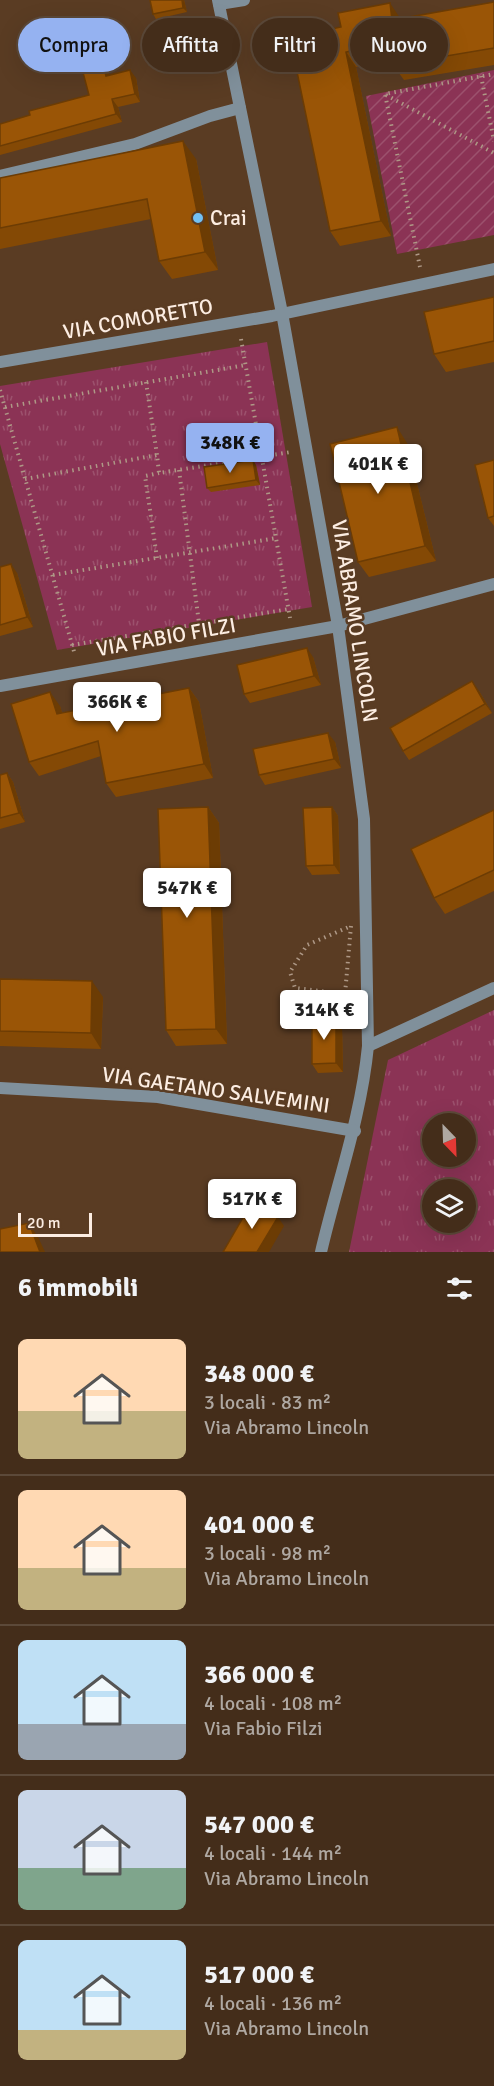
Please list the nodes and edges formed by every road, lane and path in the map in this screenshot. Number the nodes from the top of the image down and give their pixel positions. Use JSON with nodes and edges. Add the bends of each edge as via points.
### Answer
{"nodes":[{"id":1,"x":244,"y":0,"type":"edge"},
{"id":2,"x":219,"y":2,"type":"edge"},
{"id":3,"x":494,"y":74,"type":"edge"},
{"id":4,"x":481,"y":76,"type":"junction"},
{"id":5,"x":385,"y":94,"type":"junction"},
{"id":6,"x":240,"y":108,"type":"junction"},
{"id":7,"x":494,"y":141,"type":"edge"},
{"id":8,"x":494,"y":153,"type":"edge"},
{"id":9,"x":0,"y":176,"type":"edge"},
{"id":10,"x":417,"y":250,"type":"dead end"},
{"id":11,"x":494,"y":269,"type":"edge"},
{"id":12,"x":282,"y":313,"type":"junction"},
{"id":13,"x":238,"y":322,"type":"junction"},
{"id":14,"x":0,"y":362,"type":"edge"},
{"id":15,"x":246,"y":364,"type":"junction"},
{"id":16,"x":146,"y":382,"type":"junction"},
{"id":17,"x":0,"y":390,"type":"edge"},
{"id":18,"x":5,"y":407,"type":"junction"},
{"id":19,"x":306,"y":449,"type":"junction"},
{"id":20,"x":157,"y":455,"type":"junction"},
{"id":21,"x":263,"y":456,"type":"junction"},
{"id":22,"x":180,"y":470,"type":"junction"},
{"id":23,"x":159,"y":473,"type":"junction"},
{"id":24,"x":25,"y":479,"type":"junction"},
{"id":25,"x":277,"y":538,"type":"junction"},
{"id":26,"x":189,"y":553,"type":"junction"},
{"id":27,"x":157,"y":558,"type":"junction"},
{"id":28,"x":53,"y":575,"type":"junction"},
{"id":29,"x":494,"y":584,"type":"edge"},
{"id":30,"x":289,"y":609,"type":"junction"},
{"id":31,"x":200,"y":623,"type":"junction"},
{"id":32,"x":338,"y":626,"type":"junction"},
{"id":33,"x":293,"y":634,"type":"junction"},
{"id":34,"x":72,"y":645,"type":"junction"},
{"id":35,"x":80,"y":672,"type":"junction"},
{"id":36,"x":0,"y":686,"type":"edge"},
{"id":37,"x":494,"y":988,"type":"edge"},
{"id":38,"x":345,"y":994,"type":"joint"},
{"id":39,"x":368,"y":1046,"type":"junction"},
{"id":40,"x":0,"y":1089,"type":"edge"},
{"id":41,"x":355,"y":1131,"type":"junction"},
{"id":42,"x":321,"y":1252,"type":"edge"}],
"edges":[{"from":1,"to":2,"type":"street"},
{"from":2,"to":6,"type":"street","name":"VIA ABRAMO LINCOLN"},
{"from":3,"to":4,"type":"path"},
{"from":4,"to":5,"type":"path"},
{"from":4,"to":7,"type":"path"},
{"from":5,"to":8,"type":"path"},
{"from":5,"to":10,"type":"path"},
{"from":6,"to":9,"type":"street","via":[[135,144]]},
{"from":6,"to":12,"type":"street","name":"VIA ABRAMO LINCOLN"},
{"from":11,"to":12,"type":"street","name":"VIA COMORETTO"},
{"from":12,"to":13,"type":"street","name":"VIA COMORETTO"},
{"from":12,"to":19,"type":"street","name":"VIA ABRAMO LINCOLN"},
{"from":13,"to":14,"type":"street","name":"VIA COMORETTO"},
{"from":13,"to":15,"type":"path"},
{"from":15,"to":16,"type":"path"},
{"from":15,"to":21,"type":"path"},
{"from":16,"to":18,"type":"path"},
{"from":16,"to":20,"type":"path"},
{"from":17,"to":18,"type":"path"},
{"from":18,"to":24,"type":"path"},
{"from":19,"to":21,"type":"path"},
{"from":19,"to":32,"type":"street","name":"VIA ABRAMO LINCOLN"},
{"from":20,"to":23,"type":"path"},
{"from":20,"to":24,"type":"path"},
{"from":21,"to":22,"type":"path"},
{"from":21,"to":25,"type":"path"},
{"from":22,"to":23,"type":"path"},
{"from":22,"to":26,"type":"path"},
{"from":23,"to":27,"type":"path","via":[[146,476]]},
{"from":24,"to":28,"type":"path"},
{"from":25,"to":26,"type":"path"},
{"from":25,"to":30,"type":"path"},
{"from":26,"to":27,"type":"path"},
{"from":26,"to":31,"type":"path"},
{"from":27,"to":28,"type":"path"},
{"from":28,"to":34,"type":"path"},
{"from":29,"to":32,"type":"street","name":"VIA FABIO FILZI"},
{"from":30,"to":31,"type":"path"},
{"from":30,"to":33,"type":"path"},
{"from":31,"to":34,"type":"path"},
{"from":32,"to":33,"type":"street","name":"VIA FABIO FILZI"},
{"from":32,"to":39,"type":"street","name":"VIA ABRAMO LINCOLN","via":[[364,819]]},
{"from":33,"to":35,"type":"street","name":"VIA FABIO FILZI"},
{"from":34,"to":35,"type":"path"},
{"from":35,"to":36,"type":"street","name":"VIA FABIO FILZI"},
{"from":37,"to":39,"type":"street"},
{"from":38,"to":38,"type":"path","via":[[295,988],[290,972],[307,945],[351,926]]},
{"from":39,"to":41,"type":"street","name":"VIA ABRAMO LINCOLN"},
{"from":40,"to":41,"type":"street","name":"VIA GAETANO SALVEMINI","via":[[158,1097]]},
{"from":41,"to":42,"type":"street","name":"VIA ABRAMO LINCOLN"}]}
